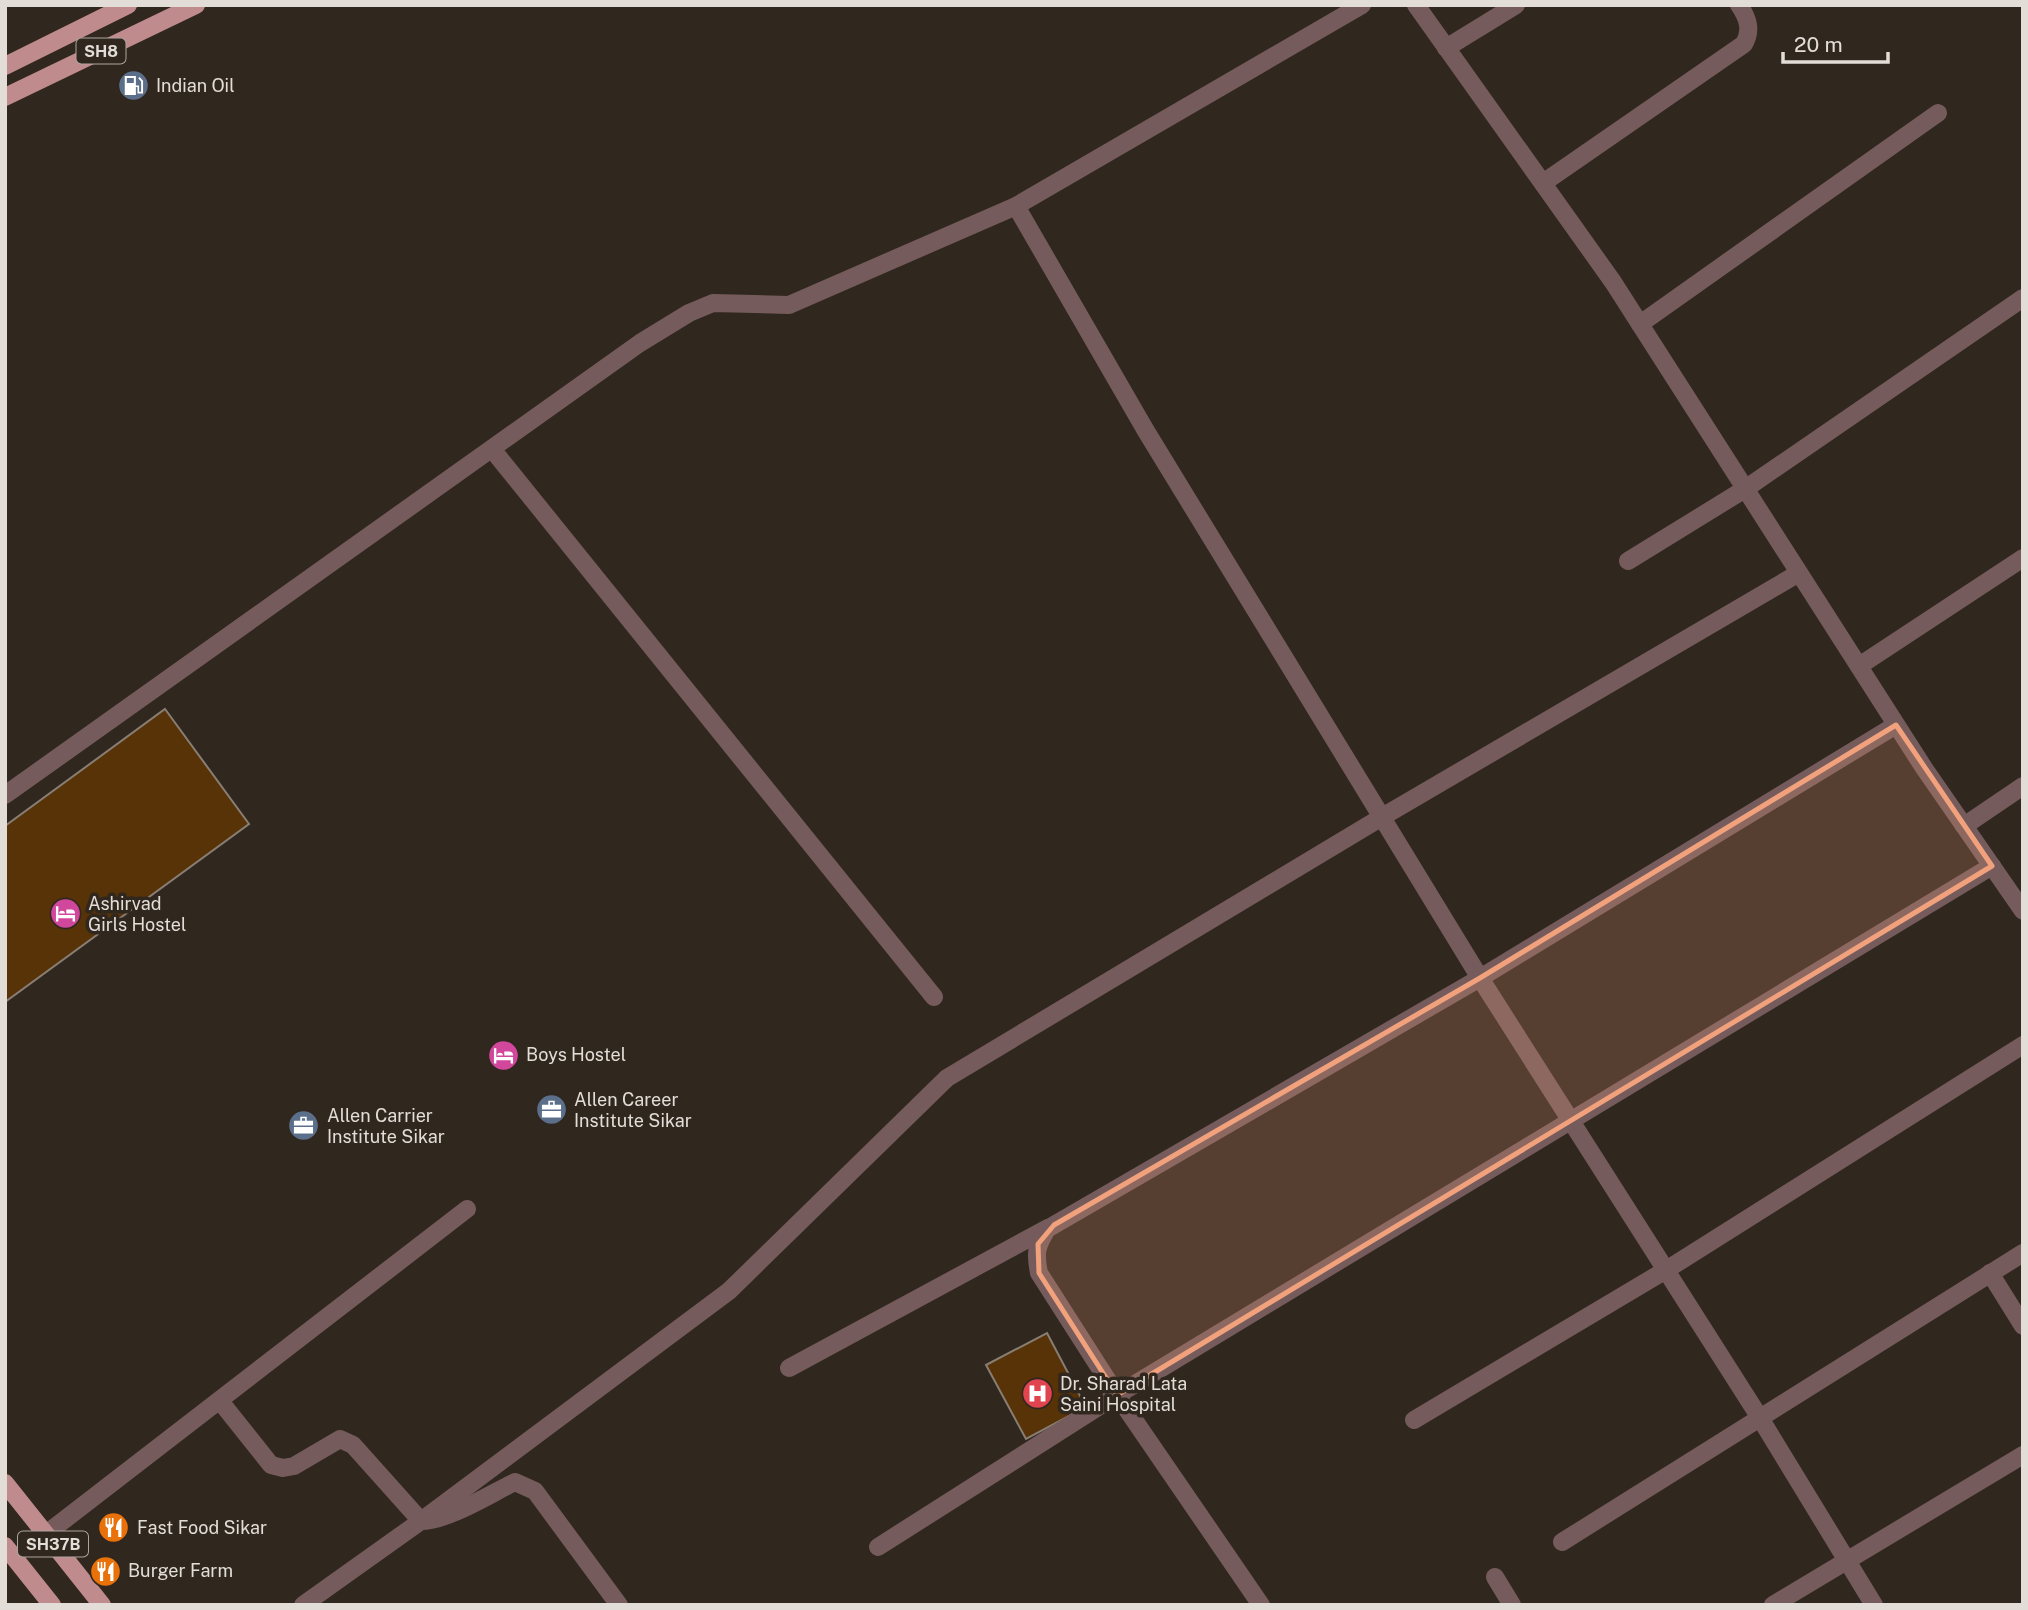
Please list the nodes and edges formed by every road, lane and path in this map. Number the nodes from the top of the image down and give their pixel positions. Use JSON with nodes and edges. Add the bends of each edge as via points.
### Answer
{"nodes":[{"id":1,"x":128,"y":5,"type":"edge"},
{"id":2,"x":197,"y":5,"type":"edge"},
{"id":3,"x":1362,"y":5,"type":"edge"},
{"id":4,"x":1416,"y":5,"type":"edge"},
{"id":5,"x":1516,"y":5,"type":"edge"},
{"id":6,"x":1739,"y":5,"type":"edge"},
{"id":7,"x":1447,"y":48,"type":"junction"},
{"id":8,"x":5,"y":66,"type":"edge"},
{"id":9,"x":5,"y":97,"type":"edge"},
{"id":10,"x":1938,"y":113,"type":"dead end"},
{"id":11,"x":1543,"y":183,"type":"junction"},
{"id":12,"x":1016,"y":206,"type":"junction"},
{"id":13,"x":2023,"y":298,"type":"edge"},
{"id":14,"x":1640,"y":324,"type":"junction"},
{"id":15,"x":492,"y":449,"type":"junction"},
{"id":16,"x":1745,"y":489,"type":"junction"},
{"id":17,"x":2023,"y":558,"type":"edge"},
{"id":18,"x":1628,"y":561,"type":"dead end"},
{"id":19,"x":1799,"y":573,"type":"junction"},
{"id":20,"x":1859,"y":666,"type":"junction"},
{"id":21,"x":1896,"y":725,"type":"junction"},
{"id":22,"x":2023,"y":786,"type":"edge"},
{"id":23,"x":5,"y":795,"type":"edge"},
{"id":24,"x":1382,"y":817,"type":"junction"},
{"id":25,"x":1964,"y":826,"type":"junction"},
{"id":26,"x":1992,"y":866,"type":"junction"},
{"id":27,"x":2023,"y":911,"type":"edge"},
{"id":28,"x":1480,"y":978,"type":"junction"},
{"id":29,"x":934,"y":997,"type":"dead end"},
{"id":30,"x":2023,"y":1045,"type":"edge"},
{"id":31,"x":1570,"y":1120,"type":"junction"},
{"id":32,"x":467,"y":1209,"type":"dead end"},
{"id":33,"x":1054,"y":1225,"type":"junction"},
{"id":34,"x":2023,"y":1253,"type":"edge"},
{"id":35,"x":1666,"y":1270,"type":"junction"},
{"id":36,"x":1990,"y":1273,"type":"junction"},
{"id":37,"x":2023,"y":1326,"type":"edge"},
{"id":38,"x":789,"y":1368,"type":"dead end"},
{"id":39,"x":1117,"y":1395,"type":"junction"},
{"id":40,"x":220,"y":1401,"type":"junction"},
{"id":41,"x":1759,"y":1418,"type":"junction"},
{"id":42,"x":1414,"y":1420,"type":"dead end"},
{"id":43,"x":2023,"y":1454,"type":"edge"},
{"id":44,"x":5,"y":1483,"type":"edge"},
{"id":45,"x":421,"y":1521,"type":"junction"},
{"id":46,"x":46,"y":1534,"type":"junction"},
{"id":47,"x":1562,"y":1542,"type":"dead end"},
{"id":48,"x":5,"y":1546,"type":"edge"},
{"id":49,"x":878,"y":1547,"type":"dead end"},
{"id":50,"x":1847,"y":1562,"type":"junction"},
{"id":51,"x":1495,"y":1577,"type":"dead end"},
{"id":52,"x":52,"y":1605,"type":"edge"},
{"id":53,"x":102,"y":1605,"type":"edge"},
{"id":54,"x":303,"y":1605,"type":"edge"},
{"id":55,"x":619,"y":1605,"type":"edge"},
{"id":56,"x":1261,"y":1605,"type":"edge"},
{"id":57,"x":1512,"y":1605,"type":"edge"},
{"id":58,"x":1773,"y":1605,"type":"edge"},
{"id":59,"x":1874,"y":1605,"type":"edge"}],
"edges":[{"from":1,"to":8,"type":"main road","number":"SH8"},
{"from":2,"to":9,"type":"main road","number":"SH8"},
{"from":3,"to":12,"type":"street"},
{"from":4,"to":7,"type":"street"},
{"from":5,"to":7,"type":"street"},
{"from":6,"to":11,"type":"street","via":[[1747,16],[1749,35],[1744,44]]},
{"from":7,"to":11,"type":"street"},
{"from":10,"to":14,"type":"street"},
{"from":11,"to":14,"type":"street"},
{"from":12,"to":15,"type":"street","via":[[789,305],[713,303],[689,313]]},
{"from":12,"to":24,"type":"street","via":[[1146,431]]},
{"from":13,"to":16,"type":"street"},
{"from":14,"to":16,"type":"street"},
{"from":15,"to":23,"type":"street"},
{"from":15,"to":29,"type":"street"},
{"from":16,"to":18,"type":"street"},
{"from":16,"to":19,"type":"street"},
{"from":17,"to":20,"type":"street"},
{"from":19,"to":20,"type":"street"},
{"from":19,"to":24,"type":"street"},
{"from":20,"to":21,"type":"street"},
{"from":21,"to":25,"type":"street"},
{"from":21,"to":28,"type":"street"},
{"from":22,"to":25,"type":"street"},
{"from":24,"to":28,"type":"street"},
{"from":24,"to":45,"type":"street","via":[[947,1078],[729,1290]]},
{"from":25,"to":26,"type":"street"},
{"from":26,"to":27,"type":"street"},
{"from":26,"to":31,"type":"street"},
{"from":28,"to":31,"type":"street"},
{"from":28,"to":33,"type":"street"},
{"from":30,"to":35,"type":"street"},
{"from":31,"to":35,"type":"street"},
{"from":31,"to":39,"type":"street"},
{"from":32,"to":40,"type":"street"},
{"from":33,"to":38,"type":"street"},
{"from":33,"to":39,"type":"street","via":[[1046,1229],[1038,1244],[1039,1273]]},
{"from":34,"to":36,"type":"street"},
{"from":35,"to":41,"type":"street"},
{"from":35,"to":42,"type":"street"},
{"from":36,"to":37,"type":"street"},
{"from":36,"to":41,"type":"street"},
{"from":39,"to":49,"type":"street"},
{"from":39,"to":56,"type":"street"},
{"from":40,"to":45,"type":"street","via":[[271,1465],[294,1466],[340,1439],[353,1445]]},
{"from":40,"to":46,"type":"street"},
{"from":41,"to":47,"type":"street"},
{"from":41,"to":50,"type":"street"},
{"from":43,"to":50,"type":"street"},
{"from":44,"to":46,"type":"main road","number":"SH37B"},
{"from":45,"to":54,"type":"street"},
{"from":45,"to":55,"type":"street","via":[[449,1514],[515,1482],[535,1491]]},
{"from":46,"to":53,"type":"main road","number":"SH37B"},
{"from":48,"to":52,"type":"main road"},
{"from":50,"to":58,"type":"street"},
{"from":50,"to":59,"type":"street"},
{"from":51,"to":57,"type":"street"}]}
